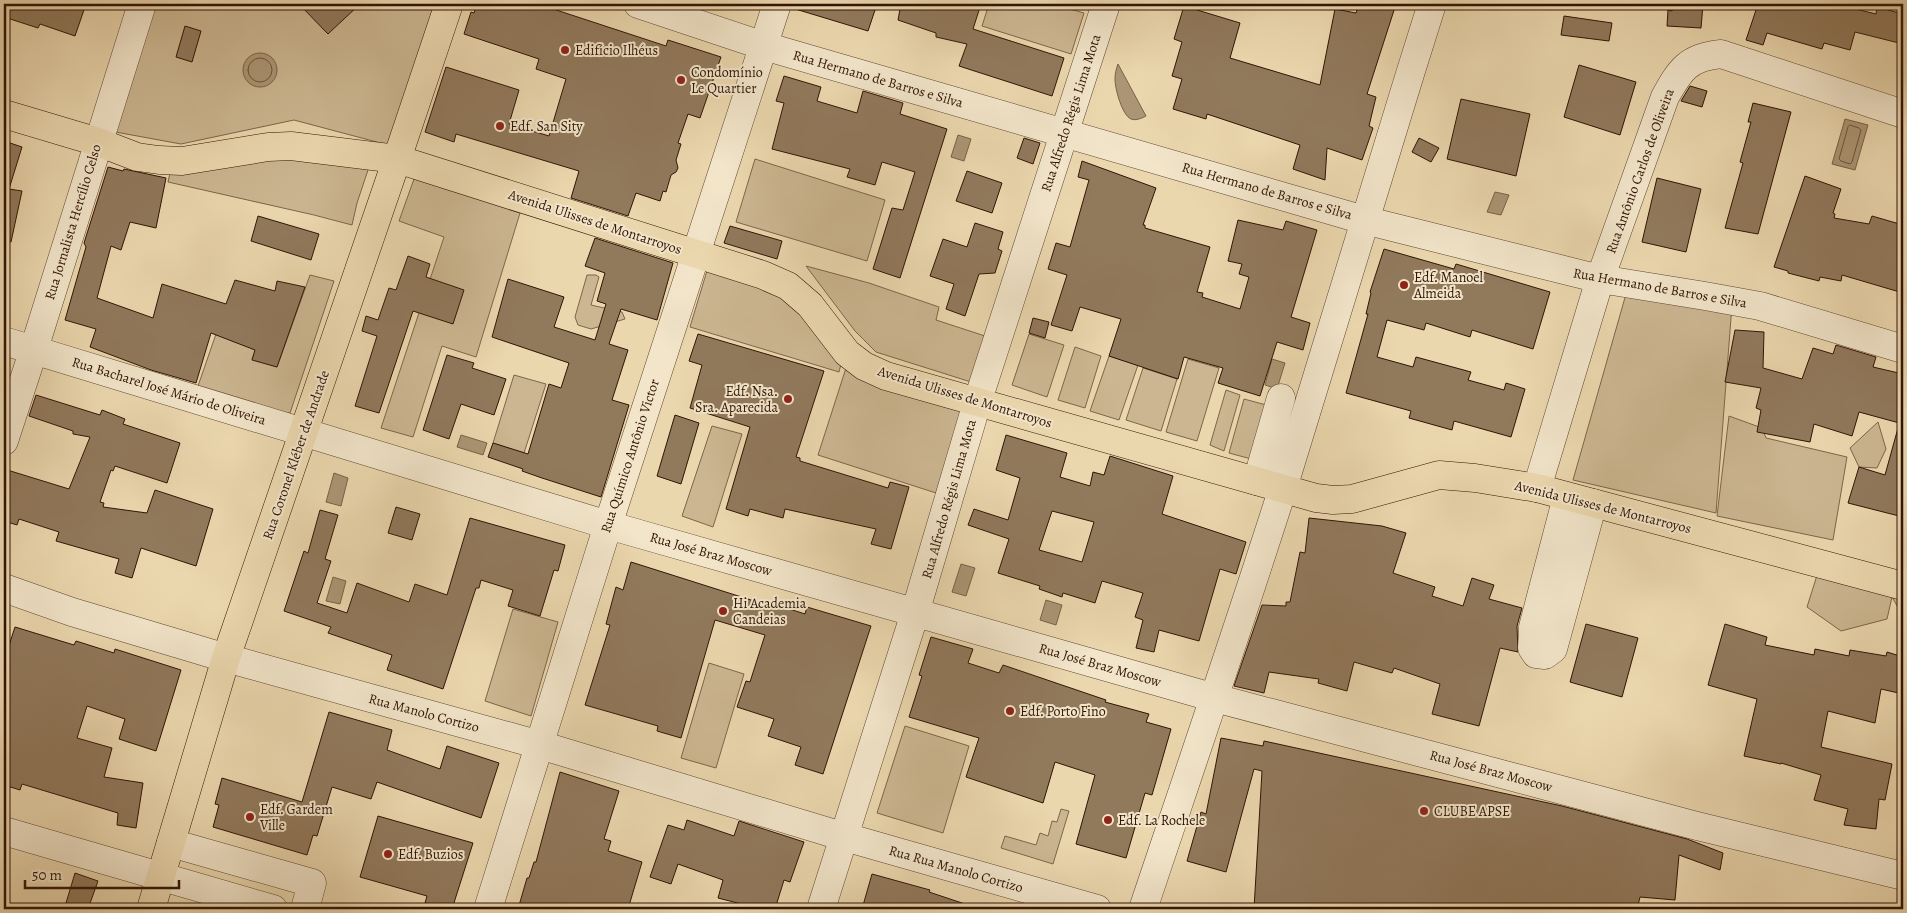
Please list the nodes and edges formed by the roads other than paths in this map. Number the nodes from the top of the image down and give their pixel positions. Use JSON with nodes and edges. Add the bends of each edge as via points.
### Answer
{"nodes":[{"id":1,"x":142,"y":4,"type":"edge"},
{"id":2,"x":449,"y":4,"type":"edge"},
{"id":3,"x":638,"y":4,"type":"edge"},
{"id":4,"x":777,"y":4,"type":"edge"},
{"id":5,"x":1106,"y":4,"type":"edge"},
{"id":6,"x":1432,"y":4,"type":"edge"},
{"id":7,"x":764,"y":46,"type":"junction"},
{"id":8,"x":4,"y":114,"type":"edge"},
{"id":9,"x":1903,"y":114,"type":"edge"},
{"id":10,"x":1065,"y":133,"type":"junction"},
{"id":11,"x":98,"y":142,"type":"junction"},
{"id":12,"x":398,"y":159,"type":"junction"},
{"id":13,"x":1364,"y":220,"type":"junction"},
{"id":14,"x":696,"y":255,"type":"junction"},
{"id":15,"x":1600,"y":279,"type":"junction"},
{"id":16,"x":4,"y":341,"type":"edge"},
{"id":17,"x":34,"y":349,"type":"junction"},
{"id":18,"x":1903,"y":349,"type":"edge"},
{"id":19,"x":1281,"y":398,"type":"dead end"},
{"id":20,"x":978,"y":403,"type":"junction"},
{"id":21,"x":304,"y":432,"type":"junction"},
{"id":22,"x":4,"y":441,"type":"edge"},
{"id":23,"x":1270,"y":484,"type":"junction"},
{"id":24,"x":1537,"y":488,"type":"junction"},
{"id":25,"x":608,"y":525,"type":"junction"},
{"id":26,"x":1903,"y":586,"type":"edge"},
{"id":27,"x":4,"y":588,"type":"edge"},
{"id":28,"x":916,"y":613,"type":"junction"},
{"id":29,"x":226,"y":658,"type":"junction"},
{"id":30,"x":1215,"y":698,"type":"junction"},
{"id":31,"x":540,"y":745,"type":"junction"},
{"id":32,"x":4,"y":831,"type":"edge"},
{"id":33,"x":845,"y":838,"type":"junction"},
{"id":34,"x":171,"y":843,"type":"junction"},
{"id":35,"x":161,"y":876,"type":"junction"},
{"id":36,"x":1903,"y":876,"type":"edge"},
{"id":37,"x":151,"y":909,"type":"edge"},
{"id":38,"x":273,"y":909,"type":"edge"},
{"id":39,"x":305,"y":909,"type":"edge"},
{"id":40,"x":488,"y":909,"type":"edge"},
{"id":41,"x":821,"y":909,"type":"edge"},
{"id":42,"x":1097,"y":909,"type":"edge"},
{"id":43,"x":1143,"y":909,"type":"edge"}],
"edges":[{"from":1,"to":11,"type":"street","name":"Rua Jornalista Hercílio Celso"},
{"from":2,"to":12,"type":"main road","name":"Rua Coronel Kléber de Andrade"},
{"from":3,"to":7,"type":"street","name":"Rua Hermano de Barros e Silva"},
{"from":4,"to":7,"type":"street","name":"Rua Químico Antônio Victor"},
{"from":5,"to":10,"type":"street","name":"Rua Alfredo Régis Lima Mota"},
{"from":6,"to":13,"type":"street"},
{"from":7,"to":10,"type":"street","name":"Rua Hermano de Barros e Silva"},
{"from":7,"to":14,"type":"street","name":"Rua Químico Antônio Victor"},
{"from":8,"to":11,"type":"main road","name":"Avenida Ulisses de Montarroyos"},
{"from":9,"to":15,"type":"street","name":"Rua Antônio Carlos de Oliveira","via":[[1721,54],[1695,60],[1678,73],[1665,97]]},
{"from":10,"to":13,"type":"street","name":"Rua Hermano de Barros e Silva"},
{"from":10,"to":20,"type":"street","name":"Rua Alfredo Régis Lima Mota"},
{"from":11,"to":12,"type":"main road","name":"Avenida Ulisses de Montarroyos","via":[[136,157],[182,161],[291,146]]},
{"from":11,"to":17,"type":"street","name":"Rua Jornalista Hercílio Celso"},
{"from":12,"to":14,"type":"main road","name":"Avenida Ulisses de Montarroyos"},
{"from":12,"to":21,"type":"main road","name":"Rua Coronel Kléber de Andrade"},
{"from":13,"to":15,"type":"street","name":"Rua Hermano de Barros e Silva"},
{"from":13,"to":23,"type":"street"},
{"from":14,"to":20,"type":"main road","name":"Avenida Ulisses de Montarroyos","via":[[788,286],[810,305],[846,353],[864,366],[886,376]]},
{"from":14,"to":25,"type":"street","name":"Rua Químico Antônio Victor"},
{"from":15,"to":18,"type":"street","name":"Rua Hermano de Barros e Silva","via":[[1760,306]]},
{"from":15,"to":24,"type":"street","name":"Rua Antônio Carlos de Oliveira"},
{"from":16,"to":17,"type":"street"},
{"from":17,"to":21,"type":"street","name":"Rua Bacharel José Mário de Oliveira"},
{"from":17,"to":22,"type":"street","name":"Rua Jornalista Hercílio Celso"},
{"from":19,"to":23,"type":"street"},
{"from":20,"to":23,"type":"main road","name":"Avenida Ulisses de Montarroyos"},
{"from":20,"to":28,"type":"street","name":"Rua Alfredo Régis Lima Mota"},
{"from":21,"to":25,"type":"street","name":"Rua José Braz Moscow"},
{"from":21,"to":29,"type":"main road","name":"Rua Coronel Kléber de Andrade"},
{"from":23,"to":24,"type":"main road","name":"Avenida Ulisses de Montarroyos","via":[[1333,500],[1352,499],[1439,475]]},
{"from":23,"to":30,"type":"street"},
{"from":24,"to":26,"type":"main road","name":"Avenida Ulisses de Montarroyos"},
{"from":25,"to":28,"type":"street","name":"Rua José Braz Moscow"},
{"from":25,"to":31,"type":"street","name":"Rua Químico Antônio Victor"},
{"from":27,"to":29,"type":"street","name":"Rua Manolo Cortizo"},
{"from":28,"to":30,"type":"street","name":"Rua José Braz Moscow"},
{"from":28,"to":33,"type":"street","name":"Rua Alfredo Régis Lima Mota"},
{"from":29,"to":31,"type":"street","name":"Rua Manolo Cortizo"},
{"from":29,"to":34,"type":"main road","name":"Rua Coronel Kléber de Andrade"},
{"from":30,"to":36,"type":"street","name":"Rua José Braz Moscow","via":[[1707,828]]},
{"from":30,"to":43,"type":"street"},
{"from":31,"to":33,"type":"street","name":"Rua Manolo Cortizo"},
{"from":31,"to":40,"type":"street","name":"Rua Químico Antônio Victor"},
{"from":32,"to":35,"type":"street"},
{"from":33,"to":41,"type":"street","name":"Rua Alfredo Régis Lima Mota"},
{"from":33,"to":42,"type":"street","name":"Rua Rua Manolo Cortizo"},
{"from":34,"to":35,"type":"main road","name":"Rua Coronel Kléber de Andrade"},
{"from":34,"to":39,"type":"street","via":[[312,884]]},
{"from":35,"to":37,"type":"main road","name":"Rua Coronel Kléber de Andrade"},
{"from":35,"to":38,"type":"street"}]}
